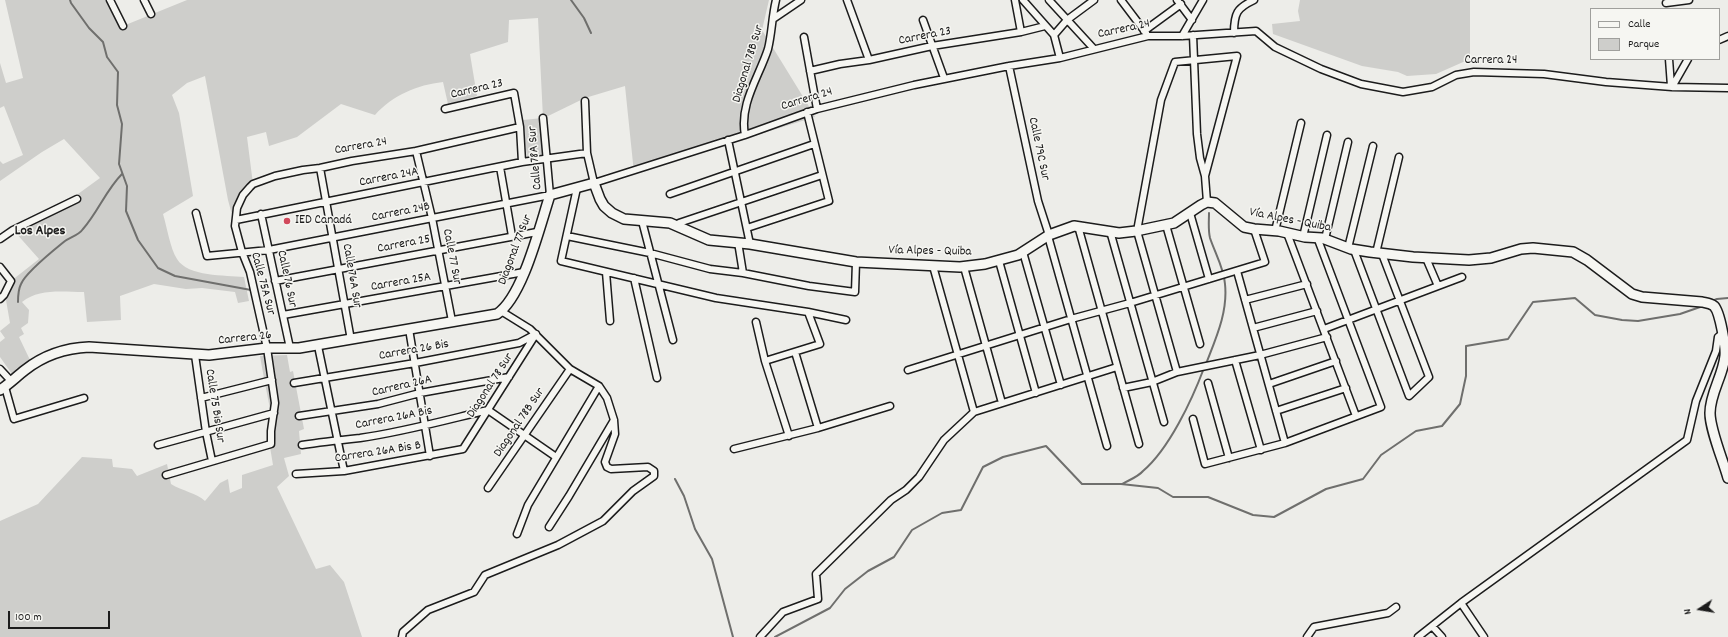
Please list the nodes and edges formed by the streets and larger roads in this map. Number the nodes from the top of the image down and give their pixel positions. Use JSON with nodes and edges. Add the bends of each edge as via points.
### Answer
{"nodes":[{"id":1,"x":110,"y":0,"type":"edge"},
{"id":2,"x":144,"y":0,"type":"edge"},
{"id":3,"x":776,"y":0,"type":"edge"},
{"id":4,"x":801,"y":0,"type":"edge"},
{"id":5,"x":847,"y":0,"type":"edge"},
{"id":6,"x":1015,"y":0,"type":"edge"},
{"id":7,"x":1023,"y":0,"type":"edge"},
{"id":8,"x":1049,"y":0,"type":"edge"},
{"id":9,"x":1094,"y":0,"type":"edge"},
{"id":10,"x":1121,"y":0,"type":"edge"},
{"id":11,"x":1203,"y":0,"type":"edge"},
{"id":12,"x":1254,"y":0,"type":"edge"},
{"id":13,"x":1689,"y":0,"type":"edge"},
{"id":14,"x":1179,"y":2,"type":"edge"},
{"id":15,"x":1666,"y":4,"type":"edge"},
{"id":16,"x":151,"y":14,"type":"dead end"},
{"id":17,"x":773,"y":19,"type":"junction"},
{"id":18,"x":923,"y":20,"type":"dead end"},
{"id":19,"x":1067,"y":20,"type":"junction"},
{"id":20,"x":1192,"y":20,"type":"junction"},
{"id":21,"x":122,"y":26,"type":"dead end"},
{"id":22,"x":1045,"y":26,"type":"junction"},
{"id":23,"x":1021,"y":32,"type":"junction"},
{"id":24,"x":1146,"y":33,"type":"junction"},
{"id":25,"x":1234,"y":33,"type":"junction"},
{"id":26,"x":1054,"y":35,"type":"junction"},
{"id":27,"x":1194,"y":35,"type":"junction"},
{"id":28,"x":1182,"y":36,"type":"junction"},
{"id":29,"x":804,"y":37,"type":"dead end"},
{"id":30,"x":932,"y":46,"type":"junction"},
{"id":31,"x":1094,"y":49,"type":"junction"},
{"id":32,"x":1060,"y":58,"type":"junction"},
{"id":33,"x":869,"y":60,"type":"junction"},
{"id":34,"x":1195,"y":60,"type":"junction"},
{"id":35,"x":1669,"y":60,"type":"edge"},
{"id":36,"x":1687,"y":60,"type":"edge"},
{"id":37,"x":1009,"y":66,"type":"junction"},
{"id":38,"x":810,"y":71,"type":"junction"},
{"id":39,"x":944,"y":78,"type":"junction"},
{"id":40,"x":1672,"y":86,"type":"junction"},
{"id":41,"x":1728,"y":88,"type":"edge"},
{"id":42,"x":514,"y":93,"type":"joint"},
{"id":43,"x":586,"y":101,"type":"dead end"},
{"id":44,"x":445,"y":109,"type":"dead end"},
{"id":45,"x":817,"y":109,"type":"junction"},
{"id":46,"x":808,"y":112,"type":"junction"},
{"id":47,"x":544,"y":118,"type":"dead end"},
{"id":48,"x":1301,"y":123,"type":"dead end"},
{"id":49,"x":520,"y":127,"type":"junction"},
{"id":50,"x":745,"y":135,"type":"junction"},
{"id":51,"x":1327,"y":135,"type":"dead end"},
{"id":52,"x":728,"y":140,"type":"junction"},
{"id":53,"x":1348,"y":142,"type":"dead end"},
{"id":54,"x":814,"y":144,"type":"junction"},
{"id":55,"x":1373,"y":146,"type":"dead end"},
{"id":56,"x":416,"y":151,"type":"junction"},
{"id":57,"x":587,"y":153,"type":"junction"},
{"id":58,"x":1399,"y":157,"type":"dead end"},
{"id":59,"x":546,"y":158,"type":"junction"},
{"id":60,"x":522,"y":162,"type":"junction"},
{"id":61,"x":500,"y":167,"type":"junction"},
{"id":62,"x":320,"y":168,"type":"junction"},
{"id":63,"x":735,"y":172,"type":"junction"},
{"id":64,"x":822,"y":175,"type":"junction"},
{"id":65,"x":1205,"y":176,"type":"junction"},
{"id":66,"x":424,"y":182,"type":"junction"},
{"id":67,"x":594,"y":184,"type":"junction"},
{"id":68,"x":577,"y":188,"type":"junction"},
{"id":69,"x":670,"y":194,"type":"dead end"},
{"id":70,"x":550,"y":195,"type":"junction"},
{"id":71,"x":77,"y":199,"type":"dead end"},
{"id":72,"x":326,"y":202,"type":"junction"},
{"id":73,"x":742,"y":202,"type":"junction"},
{"id":74,"x":1207,"y":202,"type":"junction"},
{"id":75,"x":506,"y":204,"type":"junction"},
{"id":76,"x":196,"y":213,"type":"dead end"},
{"id":77,"x":1190,"y":213,"type":"junction"},
{"id":78,"x":261,"y":214,"type":"junction"},
{"id":79,"x":432,"y":218,"type":"junction"},
{"id":80,"x":642,"y":222,"type":"junction"},
{"id":81,"x":236,"y":223,"type":"junction"},
{"id":82,"x":1166,"y":225,"type":"junction"},
{"id":83,"x":677,"y":226,"type":"junction"},
{"id":84,"x":1078,"y":226,"type":"junction"},
{"id":85,"x":747,"y":228,"type":"junction"},
{"id":86,"x":1254,"y":229,"type":"junction"},
{"id":87,"x":1110,"y":231,"type":"junction"},
{"id":88,"x":1137,"y":231,"type":"junction"},
{"id":89,"x":1275,"y":231,"type":"junction"},
{"id":90,"x":538,"y":232,"type":"junction"},
{"id":91,"x":1287,"y":233,"type":"junction"},
{"id":92,"x":512,"y":236,"type":"junction"},
{"id":93,"x":566,"y":236,"type":"junction"},
{"id":94,"x":1049,"y":236,"type":"junction"},
{"id":95,"x":332,"y":237,"type":"junction"},
{"id":96,"x":1303,"y":237,"type":"junction"},
{"id":97,"x":1321,"y":238,"type":"junction"},
{"id":98,"x":0,"y":239,"type":"edge"},
{"id":99,"x":738,"y":242,"type":"junction"},
{"id":100,"x":750,"y":244,"type":"junction"},
{"id":101,"x":1351,"y":249,"type":"junction"},
{"id":102,"x":269,"y":250,"type":"junction"},
{"id":103,"x":438,"y":250,"type":"junction"},
{"id":104,"x":242,"y":252,"type":"junction"},
{"id":105,"x":1023,"y":252,"type":"junction"},
{"id":106,"x":650,"y":253,"type":"junction"},
{"id":107,"x":1379,"y":253,"type":"junction"},
{"id":108,"x":1426,"y":258,"type":"junction"},
{"id":109,"x":999,"y":261,"type":"junction"},
{"id":110,"x":856,"y":262,"type":"junction"},
{"id":111,"x":933,"y":266,"type":"junction"},
{"id":112,"x":0,"y":267,"type":"edge"},
{"id":113,"x":964,"y":267,"type":"junction"},
{"id":114,"x":338,"y":269,"type":"junction"},
{"id":115,"x":1237,"y":271,"type":"junction"},
{"id":116,"x":524,"y":272,"type":"junction"},
{"id":117,"x":606,"y":272,"type":"junction"},
{"id":118,"x":743,"y":273,"type":"junction"},
{"id":119,"x":1462,"y":277,"type":"dead end"},
{"id":120,"x":634,"y":278,"type":"junction"},
{"id":121,"x":1209,"y":279,"type":"junction"},
{"id":122,"x":275,"y":282,"type":"junction"},
{"id":123,"x":1307,"y":284,"type":"junction"},
{"id":124,"x":445,"y":286,"type":"junction"},
{"id":125,"x":660,"y":286,"type":"junction"},
{"id":126,"x":1438,"y":286,"type":"junction"},
{"id":127,"x":1184,"y":287,"type":"junction"},
{"id":128,"x":1156,"y":295,"type":"junction"},
{"id":129,"x":0,"y":299,"type":"edge"},
{"id":130,"x":1245,"y":300,"type":"junction"},
{"id":131,"x":1400,"y":300,"type":"junction"},
{"id":132,"x":1130,"y":303,"type":"junction"},
{"id":133,"x":344,"y":304,"type":"junction"},
{"id":134,"x":1376,"y":309,"type":"junction"},
{"id":135,"x":501,"y":311,"type":"junction"},
{"id":136,"x":1101,"y":311,"type":"junction"},
{"id":137,"x":1317,"y":311,"type":"junction"},
{"id":138,"x":808,"y":312,"type":"junction"},
{"id":139,"x":283,"y":315,"type":"junction"},
{"id":140,"x":1071,"y":319,"type":"junction"},
{"id":141,"x":846,"y":320,"type":"dead end"},
{"id":142,"x":1348,"y":320,"type":"junction"},
{"id":143,"x":452,"y":321,"type":"junction"},
{"id":144,"x":610,"y":321,"type":"dead end"},
{"id":145,"x":756,"y":322,"type":"dead end"},
{"id":146,"x":1044,"y":327,"type":"junction"},
{"id":147,"x":1253,"y":328,"type":"junction"},
{"id":148,"x":409,"y":329,"type":"junction"},
{"id":149,"x":1324,"y":329,"type":"junction"},
{"id":150,"x":536,"y":334,"type":"junction"},
{"id":151,"x":1722,"y":334,"type":"junction"},
{"id":152,"x":1020,"y":335,"type":"junction"},
{"id":153,"x":1327,"y":338,"type":"junction"},
{"id":154,"x":351,"y":340,"type":"junction"},
{"id":155,"x":673,"y":340,"type":"dead end"},
{"id":156,"x":1200,"y":344,"type":"dead end"},
{"id":157,"x":318,"y":346,"type":"junction"},
{"id":158,"x":986,"y":346,"type":"junction"},
{"id":159,"x":267,"y":348,"type":"junction"},
{"id":160,"x":290,"y":348,"type":"junction"},
{"id":161,"x":795,"y":352,"type":"junction"},
{"id":162,"x":195,"y":355,"type":"junction"},
{"id":163,"x":958,"y":355,"type":"junction"},
{"id":164,"x":1260,"y":355,"type":"junction"},
{"id":165,"x":1235,"y":360,"type":"junction"},
{"id":166,"x":765,"y":361,"type":"junction"},
{"id":167,"x":1336,"y":361,"type":"junction"},
{"id":168,"x":415,"y":363,"type":"junction"},
{"id":169,"x":1117,"y":367,"type":"junction"},
{"id":170,"x":0,"y":369,"type":"edge"},
{"id":171,"x":570,"y":369,"type":"junction"},
{"id":172,"x":908,"y":370,"type":"dead end"},
{"id":173,"x":1177,"y":372,"type":"junction"},
{"id":174,"x":1087,"y":376,"type":"junction"},
{"id":175,"x":325,"y":377,"type":"junction"},
{"id":176,"x":509,"y":377,"type":"junction"},
{"id":177,"x":657,"y":378,"type":"dead end"},
{"id":178,"x":272,"y":380,"type":"junction"},
{"id":179,"x":1152,"y":382,"type":"junction"},
{"id":180,"x":294,"y":383,"type":"dead end"},
{"id":181,"x":1208,"y":383,"type":"dead end"},
{"id":182,"x":1061,"y":384,"type":"junction"},
{"id":183,"x":1269,"y":384,"type":"junction"},
{"id":184,"x":6,"y":386,"type":"edge"},
{"id":185,"x":599,"y":386,"type":"junction"},
{"id":186,"x":1123,"y":388,"type":"junction"},
{"id":187,"x":1346,"y":388,"type":"junction"},
{"id":188,"x":1036,"y":392,"type":"junction"},
{"id":189,"x":420,"y":393,"type":"junction"},
{"id":190,"x":84,"y":398,"type":"dead end"},
{"id":191,"x":201,"y":398,"type":"junction"},
{"id":192,"x":1002,"y":403,"type":"junction"},
{"id":193,"x":890,"y":406,"type":"dead end"},
{"id":194,"x":331,"y":410,"type":"junction"},
{"id":195,"x":488,"y":410,"type":"junction"},
{"id":196,"x":1276,"y":410,"type":"junction"},
{"id":197,"x":974,"y":412,"type":"junction"},
{"id":198,"x":274,"y":413,"type":"junction"},
{"id":199,"x":299,"y":416,"type":"dead end"},
{"id":200,"x":1356,"y":416,"type":"junction"},
{"id":201,"x":614,"y":420,"type":"junction"},
{"id":202,"x":1193,"y":420,"type":"dead end"},
{"id":203,"x":1164,"y":422,"type":"dead end"},
{"id":204,"x":425,"y":425,"type":"junction"},
{"id":205,"x":818,"y":428,"type":"junction"},
{"id":206,"x":206,"y":432,"type":"junction"},
{"id":207,"x":525,"y":436,"type":"junction"},
{"id":208,"x":789,"y":436,"type":"junction"},
{"id":209,"x":337,"y":439,"type":"junction"},
{"id":210,"x":1285,"y":443,"type":"junction"},
{"id":211,"x":1139,"y":444,"type":"dead end"},
{"id":212,"x":158,"y":445,"type":"dead end"},
{"id":213,"x":302,"y":445,"type":"dead end"},
{"id":214,"x":1107,"y":446,"type":"dead end"},
{"id":215,"x":463,"y":449,"type":"joint"},
{"id":216,"x":734,"y":449,"type":"dead end"},
{"id":217,"x":1261,"y":450,"type":"junction"},
{"id":218,"x":430,"y":456,"type":"junction"},
{"id":219,"x":556,"y":457,"type":"junction"},
{"id":220,"x":1230,"y":458,"type":"junction"},
{"id":221,"x":212,"y":461,"type":"junction"},
{"id":222,"x":344,"y":471,"type":"junction"},
{"id":223,"x":296,"y":474,"type":"dead end"},
{"id":224,"x":166,"y":475,"type":"dead end"},
{"id":225,"x":1728,"y":478,"type":"edge"},
{"id":226,"x":488,"y":488,"type":"dead end"},
{"id":227,"x":549,"y":527,"type":"dead end"},
{"id":228,"x":517,"y":534,"type":"dead end"},
{"id":229,"x":1460,"y":603,"type":"junction"},
{"id":230,"x":1396,"y":607,"type":"dead end"},
{"id":231,"x":1432,"y":626,"type":"junction"},
{"id":232,"x":402,"y":637,"type":"edge"},
{"id":233,"x":760,"y":637,"type":"edge"},
{"id":234,"x":1307,"y":637,"type":"edge"},
{"id":235,"x":1418,"y":637,"type":"edge"},
{"id":236,"x":1442,"y":637,"type":"edge"},
{"id":237,"x":1484,"y":637,"type":"edge"}],
"edges":[{"from":1,"to":21,"type":"street"},
{"from":2,"to":16,"type":"street"},
{"from":3,"to":17,"type":"street","name":"Diagonal 78B Sur"},
{"from":4,"to":17,"type":"street"},
{"from":5,"to":33,"type":"street"},
{"from":6,"to":23,"type":"street"},
{"from":7,"to":22,"type":"street"},
{"from":8,"to":19,"type":"street"},
{"from":9,"to":19,"type":"street"},
{"from":10,"to":24,"type":"street"},
{"from":11,"to":20,"type":"street"},
{"from":12,"to":25,"type":"street","via":[[1239,9],[1234,18]]},
{"from":13,"to":15,"type":"street"},
{"from":14,"to":20,"type":"street"},
{"from":14,"to":24,"type":"street"},
{"from":17,"to":50,"type":"street","name":"Diagonal 78B Sur","via":[[768,49],[748,99],[744,122]]},
{"from":18,"to":30,"type":"street"},
{"from":19,"to":26,"type":"street"},
{"from":19,"to":31,"type":"street"},
{"from":20,"to":28,"type":"street"},
{"from":22,"to":23,"type":"street","name":"Carrera 23"},
{"from":22,"to":26,"type":"street"},
{"from":23,"to":30,"type":"street","name":"Carrera 23"},
{"from":24,"to":28,"type":"street","name":"Carrera 24"},
{"from":24,"to":31,"type":"street","name":"Carrera 24"},
{"from":25,"to":27,"type":"street","name":"Carrera 24"},
{"from":25,"to":40,"type":"street","name":"Carrera 24","via":[[1256,31],[1275,47],[1321,70],[1361,84],[1404,92],[1432,88],[1456,75],[1474,72],[1544,74],[1606,82]]},
{"from":26,"to":32,"type":"street"},
{"from":27,"to":28,"type":"street","name":"Carrera 24"},
{"from":27,"to":34,"type":"street"},
{"from":29,"to":38,"type":"street"},
{"from":30,"to":33,"type":"street","name":"Carrera 23"},
{"from":30,"to":39,"type":"street"},
{"from":31,"to":32,"type":"street","name":"Carrera 24"},
{"from":32,"to":37,"type":"street","name":"Carrera 24"},
{"from":33,"to":38,"type":"street","name":"Carrera 23"},
{"from":34,"to":65,"type":"street","via":[[1197,134]]},
{"from":34,"to":65,"type":"street","via":[[1237,56]]},
{"from":34,"to":88,"type":"street","via":[[1175,62],[1161,100]]},
{"from":35,"to":40,"type":"street"},
{"from":36,"to":40,"type":"street"},
{"from":37,"to":39,"type":"street","name":"Carrera 24"},
{"from":37,"to":94,"type":"street","name":"Calle 79C Sur","via":[[1038,201]]},
{"from":38,"to":45,"type":"street"},
{"from":39,"to":45,"type":"street","name":"Carrera 24"},
{"from":40,"to":41,"type":"street","name":"Carrera 24"},
{"from":42,"to":44,"type":"street","name":"Carrera 23"},
{"from":42,"to":49,"type":"street","name":"Calle 78A Sur"},
{"from":43,"to":57,"type":"street"},
{"from":45,"to":46,"type":"street","name":"Carrera 24"},
{"from":46,"to":50,"type":"street","name":"Carrera 24"},
{"from":46,"to":54,"type":"street"},
{"from":47,"to":59,"type":"street","name":"Calle 78A Sur"},
{"from":48,"to":89,"type":"street"},
{"from":49,"to":56,"type":"street","name":"Carrera 24"},
{"from":49,"to":60,"type":"street","name":"Calle 78A Sur"},
{"from":50,"to":52,"type":"street","name":"Carrera 24"},
{"from":51,"to":96,"type":"street"},
{"from":52,"to":63,"type":"street"},
{"from":52,"to":67,"type":"street","name":"Carrera 24"},
{"from":53,"to":97,"type":"street"},
{"from":54,"to":63,"type":"street"},
{"from":54,"to":64,"type":"street"},
{"from":55,"to":101,"type":"street"},
{"from":56,"to":62,"type":"street","name":"Carrera 24"},
{"from":56,"to":66,"type":"street","name":"Calle 77 Sur"},
{"from":57,"to":59,"type":"street","name":"Carrera 24A"},
{"from":57,"to":67,"type":"street"},
{"from":58,"to":107,"type":"street"},
{"from":59,"to":60,"type":"street","name":"Carrera 24A"},
{"from":59,"to":70,"type":"street","name":"Calle 78A Sur"},
{"from":60,"to":61,"type":"street","name":"Carrera 24A"},
{"from":61,"to":66,"type":"street","name":"Carrera 24A"},
{"from":61,"to":75,"type":"street"},
{"from":62,"to":72,"type":"street","name":"Calle 76A Sur"},
{"from":62,"to":81,"type":"street","name":"Carrera 24","via":[[303,170],[253,184],[243,195],[237,208]]},
{"from":63,"to":69,"type":"street"},
{"from":63,"to":73,"type":"street"},
{"from":64,"to":73,"type":"street"},
{"from":64,"to":85,"type":"street","via":[[829,201]]},
{"from":65,"to":74,"type":"street"},
{"from":66,"to":72,"type":"street","name":"Carrera 24A"},
{"from":66,"to":79,"type":"street","name":"Calle 77 Sur"},
{"from":67,"to":68,"type":"street","name":"Carrera 24"},
{"from":67,"to":80,"type":"street","name":"Vía Alpes - Quiba","via":[[600,199],[612,213],[624,219]]},
{"from":68,"to":70,"type":"street","name":"Carrera 24"},
{"from":68,"to":93,"type":"street"},
{"from":70,"to":75,"type":"street","name":"Carrera 24B"},
{"from":70,"to":90,"type":"street","name":"Diagonal 77 Sur"},
{"from":71,"to":98,"type":"street"},
{"from":72,"to":78,"type":"street","name":"Carrera 24A"},
{"from":72,"to":95,"type":"street","name":"Calle 76A Sur"},
{"from":73,"to":83,"type":"street","via":[[679,223]]},
{"from":73,"to":85,"type":"street"},
{"from":74,"to":77,"type":"street","name":"Vía Alpes - Quiba"},
{"from":74,"to":86,"type":"street","name":"Vía Alpes - Quiba","via":[[1215,203],[1244,227]]},
{"from":75,"to":79,"type":"street","name":"Carrera 24B"},
{"from":75,"to":92,"type":"street"},
{"from":76,"to":104,"type":"street","name":"Carrera 24B","via":[[208,256]]},
{"from":77,"to":82,"type":"street","name":"Vía Alpes - Quiba"},
{"from":77,"to":121,"type":"street"},
{"from":78,"to":81,"type":"street","name":"Carrera 24A"},
{"from":78,"to":102,"type":"street","name":"Calle 76 Sur"},
{"from":79,"to":95,"type":"street","name":"Carrera 24B"},
{"from":79,"to":103,"type":"street","name":"Calle 77 Sur"},
{"from":80,"to":83,"type":"street","name":"Vía Alpes - Quiba","via":[[665,222]]},
{"from":80,"to":106,"type":"street"},
{"from":81,"to":104,"type":"street","name":"Calle 75A Sur"},
{"from":82,"to":88,"type":"street","name":"Vía Alpes - Quiba"},
{"from":82,"to":127,"type":"street"},
{"from":83,"to":99,"type":"street","name":"Vía Alpes - Quiba","via":[[710,240]]},
{"from":84,"to":87,"type":"street","name":"Vía Alpes - Quiba"},
{"from":84,"to":94,"type":"street","name":"Vía Alpes - Quiba"},
{"from":84,"to":136,"type":"street"},
{"from":85,"to":100,"type":"street"},
{"from":86,"to":89,"type":"street","name":"Vía Alpes - Quiba"},
{"from":86,"to":115,"type":"street","via":[[1265,262]]},
{"from":87,"to":88,"type":"street","name":"Vía Alpes - Quiba"},
{"from":87,"to":132,"type":"street"},
{"from":88,"to":128,"type":"street"},
{"from":89,"to":91,"type":"street","name":"Vía Alpes - Quiba"},
{"from":90,"to":92,"type":"street","name":"Carrera 25"},
{"from":90,"to":116,"type":"street","name":"Diagonal 77 Sur"},
{"from":91,"to":96,"type":"street","name":"Vía Alpes - Quiba"},
{"from":91,"to":123,"type":"street"},
{"from":92,"to":103,"type":"street","name":"Carrera 25"},
{"from":93,"to":106,"type":"street"},
{"from":93,"to":117,"type":"street","via":[[562,261]]},
{"from":94,"to":105,"type":"street","name":"Vía Alpes - Quiba"},
{"from":94,"to":140,"type":"street","name":"Calle 79C Sur"},
{"from":95,"to":102,"type":"street","name":"Carrera 24B"},
{"from":95,"to":114,"type":"street","name":"Calle 76A Sur"},
{"from":96,"to":97,"type":"street","name":"Vía Alpes - Quiba"},
{"from":97,"to":101,"type":"street","name":"Vía Alpes - Quiba"},
{"from":97,"to":142,"type":"street"},
{"from":99,"to":100,"type":"street","name":"Vía Alpes - Quiba"},
{"from":99,"to":118,"type":"street"},
{"from":100,"to":110,"type":"street","name":"Vía Alpes - Quiba"},
{"from":101,"to":107,"type":"street","name":"Vía Alpes - Quiba"},
{"from":101,"to":134,"type":"street"},
{"from":102,"to":104,"type":"street","name":"Carrera 24B"},
{"from":102,"to":122,"type":"street","name":"Calle 76 Sur"},
{"from":103,"to":114,"type":"street","name":"Carrera 25"},
{"from":103,"to":124,"type":"street","name":"Calle 77 Sur"},
{"from":104,"to":159,"type":"street","name":"Calle 75A Sur","via":[[250,272]]},
{"from":105,"to":109,"type":"street","name":"Vía Alpes - Quiba"},
{"from":105,"to":146,"type":"street"},
{"from":106,"to":118,"type":"street","via":[[710,270]]},
{"from":106,"to":125,"type":"street"},
{"from":107,"to":108,"type":"street","name":"Vía Alpes - Quiba"},
{"from":107,"to":131,"type":"street"},
{"from":108,"to":126,"type":"street"},
{"from":108,"to":151,"type":"street","name":"Vía Alpes - Quiba","via":[[1480,260],[1533,248],[1573,252],[1632,294],[1711,304],[1715,308]]},
{"from":109,"to":113,"type":"street","name":"Vía Alpes - Quiba"},
{"from":109,"to":152,"type":"street"},
{"from":110,"to":111,"type":"street","name":"Vía Alpes - Quiba"},
{"from":110,"to":118,"type":"street","via":[[855,292]]},
{"from":111,"to":113,"type":"street","name":"Vía Alpes - Quiba"},
{"from":111,"to":163,"type":"street"},
{"from":112,"to":129,"type":"street","via":[[11,281]]},
{"from":113,"to":158,"type":"street"},
{"from":114,"to":122,"type":"street","name":"Carrera 25"},
{"from":114,"to":133,"type":"street","name":"Calle 76A Sur"},
{"from":115,"to":121,"type":"street"},
{"from":115,"to":130,"type":"street"},
{"from":116,"to":124,"type":"street","name":"Carrera 25A"},
{"from":116,"to":135,"type":"street","name":"Diagonal 77 Sur","via":[[511,299]]},
{"from":117,"to":120,"type":"street"},
{"from":117,"to":144,"type":"street"},
{"from":119,"to":126,"type":"street"},
{"from":120,"to":125,"type":"street"},
{"from":120,"to":177,"type":"street"},
{"from":121,"to":127,"type":"street"},
{"from":122,"to":139,"type":"street","name":"Calle 76 Sur"},
{"from":123,"to":130,"type":"street"},
{"from":123,"to":137,"type":"street"},
{"from":124,"to":133,"type":"street","name":"Carrera 25A"},
{"from":124,"to":143,"type":"street","name":"Calle 77 Sur"},
{"from":125,"to":138,"type":"street","via":[[716,298]]},
{"from":125,"to":155,"type":"street"},
{"from":126,"to":131,"type":"street"},
{"from":127,"to":128,"type":"street"},
{"from":127,"to":156,"type":"street"},
{"from":128,"to":132,"type":"street"},
{"from":128,"to":173,"type":"street"},
{"from":130,"to":147,"type":"street"},
{"from":131,"to":134,"type":"street"},
{"from":131,"to":134,"type":"street","via":[[1429,377],[1408,396]]},
{"from":132,"to":136,"type":"street"},
{"from":132,"to":179,"type":"street"},
{"from":133,"to":139,"type":"street","name":"Carrera 25A"},
{"from":133,"to":154,"type":"street","name":"Calle 76A Sur"},
{"from":134,"to":142,"type":"street"},
{"from":135,"to":143,"type":"street","name":"Carrera 26","via":[[492,315]]},
{"from":135,"to":150,"type":"street"},
{"from":136,"to":140,"type":"street"},
{"from":136,"to":169,"type":"street"},
{"from":137,"to":147,"type":"street"},
{"from":137,"to":149,"type":"street"},
{"from":138,"to":141,"type":"street"},
{"from":138,"to":161,"type":"street","via":[[820,344]]},
{"from":139,"to":160,"type":"street","name":"Calle 76 Sur"},
{"from":140,"to":146,"type":"street"},
{"from":140,"to":174,"type":"street","name":"Calle 79C Sur"},
{"from":142,"to":149,"type":"street"},
{"from":142,"to":200,"type":"street","via":[[1381,406]]},
{"from":143,"to":148,"type":"street","name":"Carrera 26"},
{"from":145,"to":166,"type":"street"},
{"from":146,"to":152,"type":"street"},
{"from":146,"to":182,"type":"street"},
{"from":147,"to":164,"type":"street"},
{"from":148,"to":154,"type":"street","name":"Carrera 26"},
{"from":148,"to":168,"type":"street"},
{"from":149,"to":153,"type":"street"},
{"from":150,"to":168,"type":"street","name":"Carrera 26 Bis","via":[[519,343]]},
{"from":150,"to":171,"type":"street"},
{"from":150,"to":176,"type":"street","name":"Diagonal 78 Sur"},
{"from":151,"to":225,"type":"street","name":"Vía Alpes - Quiba","via":[[1725,356],[1710,413]]},
{"from":151,"to":229,"type":"street","via":[[1718,337],[1716,351],[1696,400],[1687,440]]},
{"from":152,"to":158,"type":"street"},
{"from":152,"to":188,"type":"street"},
{"from":153,"to":164,"type":"street"},
{"from":153,"to":167,"type":"street"},
{"from":154,"to":157,"type":"street","name":"Carrera 26"},
{"from":157,"to":160,"type":"street","name":"Carrera 26"},
{"from":157,"to":175,"type":"street"},
{"from":158,"to":163,"type":"street"},
{"from":158,"to":192,"type":"street"},
{"from":159,"to":160,"type":"street","name":"Carrera 26"},
{"from":159,"to":162,"type":"street","name":"Carrera 26","via":[[228,354]]},
{"from":159,"to":178,"type":"street","name":"Calle 75A Sur"},
{"from":161,"to":166,"type":"street"},
{"from":161,"to":205,"type":"street"},
{"from":162,"to":184,"type":"street","name":"Carrera 26","via":[[89,347],[71,349],[39,360]]},
{"from":162,"to":191,"type":"street","name":"Calle 75 Bis Sur"},
{"from":163,"to":172,"type":"street"},
{"from":163,"to":197,"type":"street"},
{"from":164,"to":165,"type":"street"},
{"from":164,"to":183,"type":"street"},
{"from":165,"to":173,"type":"street"},
{"from":165,"to":217,"type":"street"},
{"from":166,"to":208,"type":"street"},
{"from":167,"to":183,"type":"street"},
{"from":167,"to":187,"type":"street"},
{"from":168,"to":175,"type":"street","name":"Carrera 26 Bis"},
{"from":168,"to":189,"type":"street"},
{"from":169,"to":174,"type":"street"},
{"from":169,"to":186,"type":"street"},
{"from":170,"to":184,"type":"street"},
{"from":171,"to":185,"type":"street"},
{"from":171,"to":207,"type":"street","name":"Diagonal 78B Sur"},
{"from":173,"to":179,"type":"street"},
{"from":174,"to":182,"type":"street"},
{"from":174,"to":214,"type":"street","name":"Calle 79C Sur"},
{"from":175,"to":180,"type":"street","name":"Carrera 26 Bis"},
{"from":175,"to":194,"type":"street"},
{"from":176,"to":189,"type":"street","name":"Carrera 26A"},
{"from":176,"to":195,"type":"street","name":"Diagonal 78 Sur"},
{"from":178,"to":191,"type":"street"},
{"from":178,"to":198,"type":"street","name":"Calle 75A Sur"},
{"from":179,"to":186,"type":"street"},
{"from":179,"to":203,"type":"street"},
{"from":181,"to":220,"type":"street"},
{"from":182,"to":188,"type":"street"},
{"from":183,"to":196,"type":"street"},
{"from":184,"to":190,"type":"street","via":[[14,419]]},
{"from":185,"to":201,"type":"street","via":[[608,398]]},
{"from":185,"to":219,"type":"street"},
{"from":186,"to":211,"type":"street"},
{"from":187,"to":196,"type":"street"},
{"from":187,"to":200,"type":"street"},
{"from":188,"to":192,"type":"street"},
{"from":189,"to":194,"type":"street","name":"Carrera 26A","via":[[378,404]]},
{"from":189,"to":204,"type":"street"},
{"from":191,"to":206,"type":"street","name":"Calle 75 Bis Sur"},
{"from":192,"to":197,"type":"street"},
{"from":193,"to":205,"type":"street"},
{"from":194,"to":199,"type":"street","name":"Carrera 26A"},
{"from":194,"to":209,"type":"street"},
{"from":195,"to":204,"type":"street","name":"Carrera 26A Bis"},
{"from":195,"to":207,"type":"street"},
{"from":195,"to":215,"type":"street","name":"Diagonal 78 Sur"},
{"from":196,"to":210,"type":"street"},
{"from":197,"to":233,"type":"street","via":[[944,440],[919,477],[891,500],[816,574],[818,599],[783,612]]},
{"from":198,"to":206,"type":"street"},
{"from":198,"to":221,"type":"street","name":"Calle 75A Sur","via":[[271,444]]},
{"from":200,"to":210,"type":"street"},
{"from":201,"to":227,"type":"street"},
{"from":201,"to":232,"type":"street","via":[[615,434],[605,462],[607,467],[611,470],[648,467],[654,471],[654,476],[633,491],[603,521],[558,545],[484,575],[474,592],[428,610],[403,632]]},
{"from":202,"to":220,"type":"street","via":[[1205,464]]},
{"from":204,"to":209,"type":"street","name":"Carrera 26A Bis","via":[[360,438]]},
{"from":204,"to":218,"type":"street"},
{"from":205,"to":208,"type":"street"},
{"from":206,"to":212,"type":"street"},
{"from":206,"to":221,"type":"street","name":"Calle 75 Bis Sur"},
{"from":207,"to":219,"type":"street"},
{"from":207,"to":226,"type":"street","name":"Diagonal 78B Sur"},
{"from":208,"to":216,"type":"street"},
{"from":209,"to":213,"type":"street","name":"Carrera 26A Bis"},
{"from":209,"to":222,"type":"street"},
{"from":210,"to":217,"type":"street"},
{"from":215,"to":218,"type":"street","name":"Carrera 26A Bis B"},
{"from":217,"to":220,"type":"street"},
{"from":218,"to":222,"type":"street","name":"Carrera 26A Bis B"},
{"from":219,"to":228,"type":"street","via":[[528,505]]},
{"from":221,"to":224,"type":"street"},
{"from":222,"to":223,"type":"street","name":"Carrera 26A Bis B"},
{"from":229,"to":231,"type":"street"},
{"from":229,"to":237,"type":"street"},
{"from":230,"to":234,"type":"street","via":[[1388,614],[1314,627]]},
{"from":231,"to":235,"type":"street"},
{"from":231,"to":236,"type":"street"}]}
